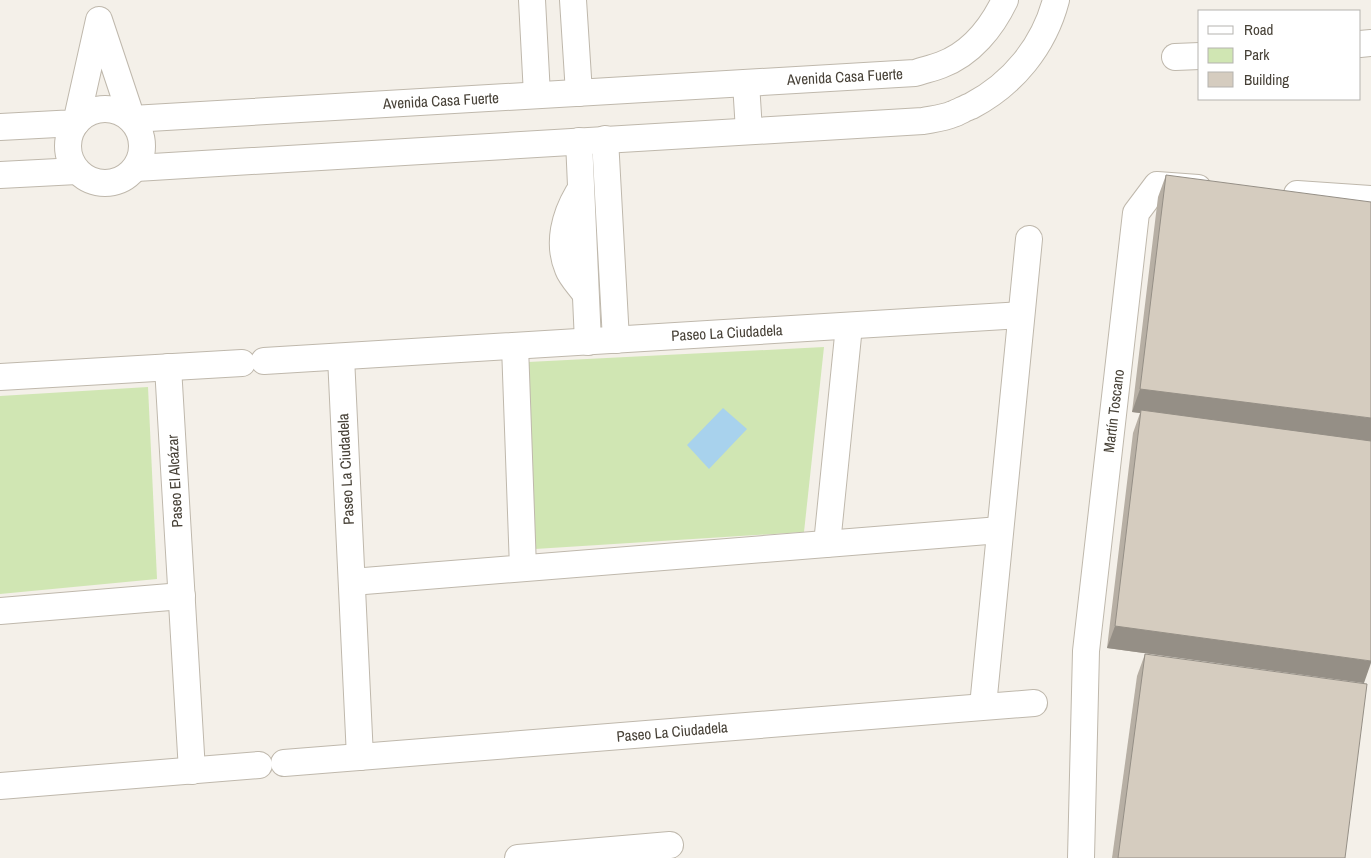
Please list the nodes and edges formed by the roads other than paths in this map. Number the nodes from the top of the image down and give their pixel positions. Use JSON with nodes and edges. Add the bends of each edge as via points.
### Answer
{"nodes":[{"id":1,"x":532,"y":0,"type":"edge"},
{"id":2,"x":573,"y":0,"type":"edge"},
{"id":3,"x":1005,"y":0,"type":"edge"},
{"id":4,"x":1056,"y":0,"type":"edge"},
{"id":5,"x":98,"y":10,"type":"edge"},
{"id":6,"x":746,"y":83,"type":"junction"},
{"id":7,"x":579,"y":93,"type":"junction"},
{"id":8,"x":537,"y":95,"type":"junction"},
{"id":9,"x":132,"y":119,"type":"junction"},
{"id":10,"x":76,"y":122,"type":"junction"},
{"id":11,"x":0,"y":127,"type":"edge"},
{"id":12,"x":749,"y":131,"type":"junction"},
{"id":13,"x":605,"y":139,"type":"junction"},
{"id":14,"x":579,"y":141,"type":"junction"},
{"id":15,"x":136,"y":168,"type":"junction"},
{"id":16,"x":77,"y":171,"type":"junction"},
{"id":17,"x":0,"y":175,"type":"edge"},
{"id":18,"x":1225,"y":190,"type":"edge"},
{"id":19,"x":1274,"y":193,"type":"edge"},
{"id":20,"x":1371,"y":199,"type":"edge"},
{"id":21,"x":1029,"y":239,"type":"dead end"},
{"id":22,"x":1021,"y":315,"type":"junction"},
{"id":23,"x":849,"y":326,"type":"junction"},
{"id":24,"x":616,"y":340,"type":"junction"},
{"id":25,"x":588,"y":342,"type":"junction"},
{"id":26,"x":515,"y":346,"type":"junction"},
{"id":27,"x":341,"y":357,"type":"junction"},
{"id":28,"x":168,"y":367,"type":"junction"},
{"id":29,"x":0,"y":377,"type":"edge"},
{"id":30,"x":1000,"y":530,"type":"junction"},
{"id":31,"x":827,"y":544,"type":"junction"},
{"id":32,"x":523,"y":568,"type":"junction"},
{"id":33,"x":352,"y":582,"type":"junction"},
{"id":34,"x":182,"y":596,"type":"junction"},
{"id":35,"x":0,"y":611,"type":"edge"},
{"id":36,"x":1086,"y":651,"type":"junction"},
{"id":37,"x":1034,"y":703,"type":"dead end"},
{"id":38,"x":983,"y":706,"type":"junction"},
{"id":39,"x":360,"y":757,"type":"junction"},
{"id":40,"x":192,"y":771,"type":"junction"},
{"id":41,"x":0,"y":786,"type":"edge"},
{"id":42,"x":670,"y":846,"type":"dead end"},
{"id":43,"x":518,"y":858,"type":"edge"},
{"id":44,"x":1080,"y":858,"type":"edge"},
{"id":45,"x":1098,"y":858,"type":"edge"}],
"edges":[{"from":1,"to":8,"type":"street"},
{"from":2,"to":7,"type":"street"},
{"from":3,"to":6,"type":"street","name":"Avenida Casa Fuerte","via":[[986,32],[968,49],[943,64],[915,72]]},
{"from":4,"to":12,"type":"street","via":[[1036,47],[1016,73],[987,97],[954,114],[923,120]]},
{"from":5,"to":9,"type":"street"},
{"from":5,"to":10,"type":"street"},
{"from":6,"to":7,"type":"street","name":"Avenida Casa Fuerte"},
{"from":6,"to":12,"type":"street"},
{"from":7,"to":8,"type":"street","name":"Avenida Casa Fuerte"},
{"from":8,"to":9,"type":"street","name":"Avenida Casa Fuerte"},
{"from":9,"to":10,"type":"street","via":[[110,108],[97,109]]},
{"from":9,"to":15,"type":"street","via":[[140,130],[143,143],[142,156]]},
{"from":10,"to":11,"type":"street"},
{"from":10,"to":16,"type":"street","via":[[70,132],[68,147]]},
{"from":12,"to":13,"type":"street"},
{"from":13,"to":14,"type":"street"},
{"from":13,"to":24,"type":"street"},
{"from":14,"to":15,"type":"street"},
{"from":14,"to":25,"type":"street"},
{"from":15,"to":16,"type":"street","via":[[118,181],[107,183],[86,178]]},
{"from":16,"to":17,"type":"street"},
{"from":18,"to":36,"type":"street","name":"Martín Toscano","via":[[1157,185],[1136,213]]},
{"from":19,"to":20,"type":"street"},
{"from":21,"to":22,"type":"street"},
{"from":22,"to":23,"type":"street","name":"Paseo La Ciudadela"},
{"from":22,"to":30,"type":"street"},
{"from":23,"to":24,"type":"street","name":"Paseo La Ciudadela"},
{"from":23,"to":31,"type":"street"},
{"from":24,"to":25,"type":"street","name":"Paseo La Ciudadela"},
{"from":25,"to":26,"type":"street","name":"Paseo La Ciudadela"},
{"from":26,"to":27,"type":"street","name":"Paseo La Ciudadela"},
{"from":26,"to":32,"type":"street"},
{"from":27,"to":28,"type":"street","name":"Paseo La Ciudadela"},
{"from":27,"to":33,"type":"street","name":"Paseo La Ciudadela"},
{"from":28,"to":29,"type":"street"},
{"from":28,"to":34,"type":"street","name":"Paseo El Alcázar"},
{"from":30,"to":31,"type":"street"},
{"from":30,"to":38,"type":"street"},
{"from":31,"to":32,"type":"street"},
{"from":32,"to":33,"type":"street"},
{"from":33,"to":39,"type":"street","name":"Paseo La Ciudadela"},
{"from":34,"to":35,"type":"street"},
{"from":34,"to":40,"type":"street","name":"Paseo El Alcázar"},
{"from":36,"to":44,"type":"street","name":"Martín Toscano"},
{"from":36,"to":45,"type":"street","via":[[1104,696],[1096,750]]},
{"from":37,"to":38,"type":"street","name":"Paseo La Ciudadela"},
{"from":38,"to":39,"type":"street","name":"Paseo La Ciudadela"},
{"from":39,"to":40,"type":"street","name":"Paseo La Ciudadela"},
{"from":40,"to":41,"type":"street"},
{"from":42,"to":43,"type":"street"}]}
